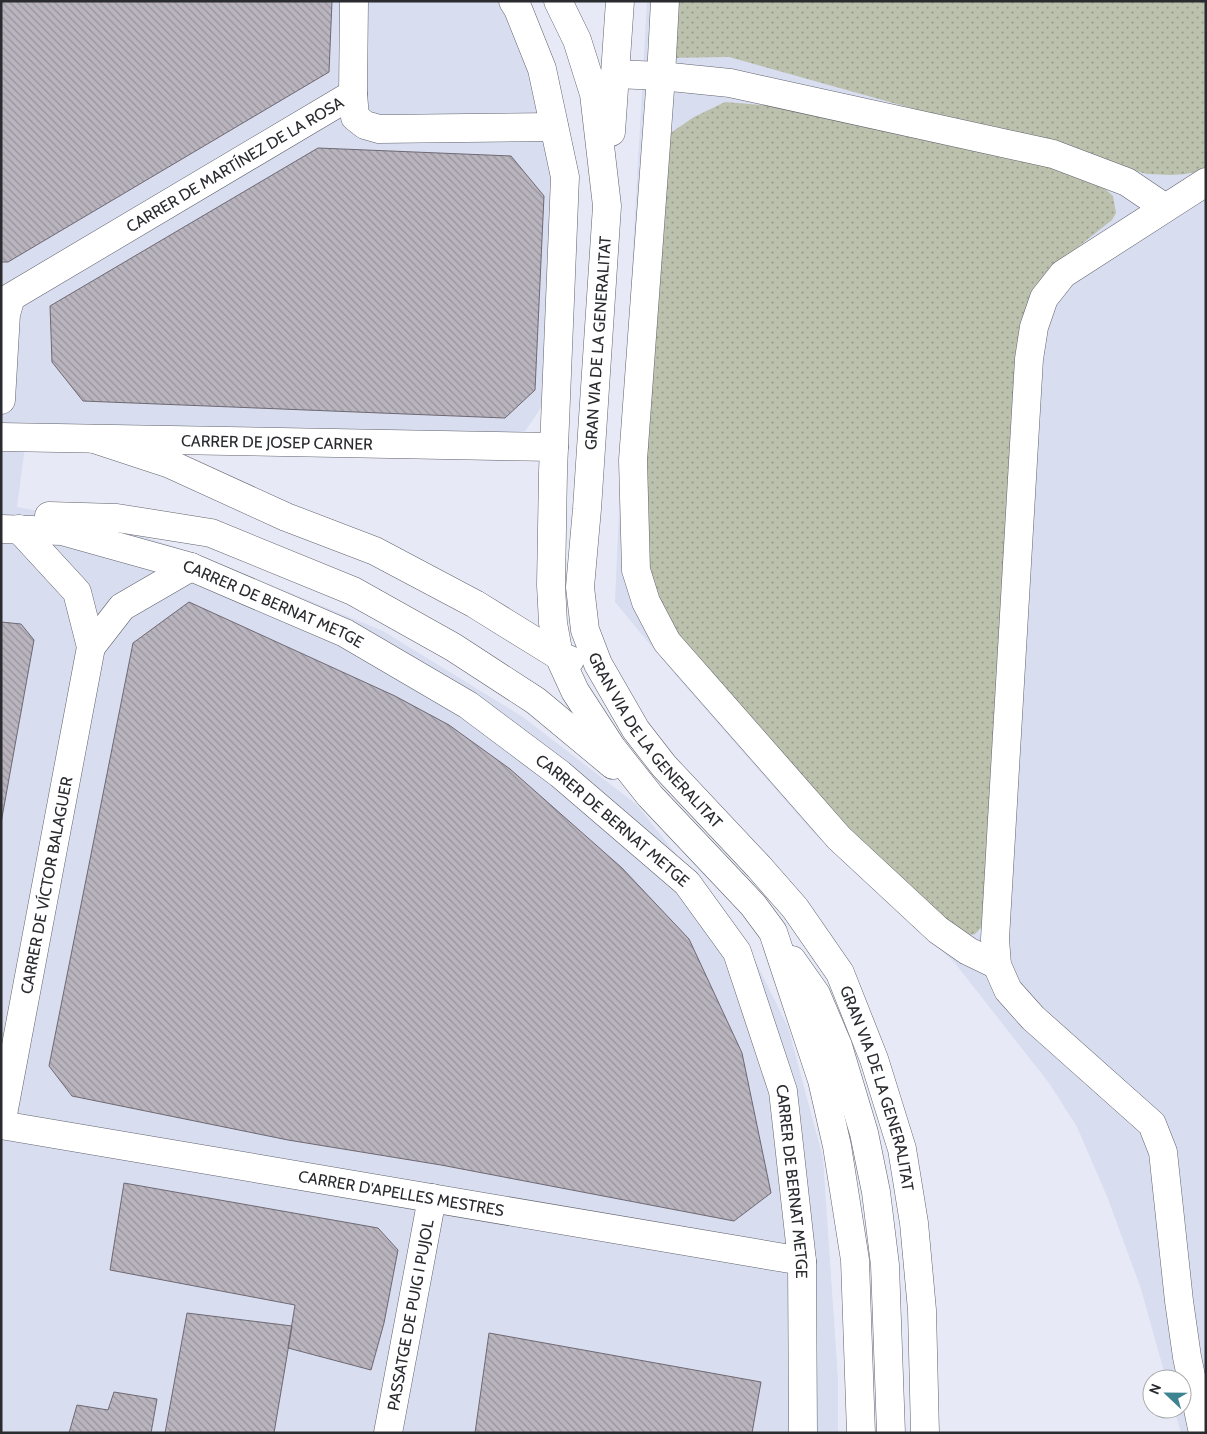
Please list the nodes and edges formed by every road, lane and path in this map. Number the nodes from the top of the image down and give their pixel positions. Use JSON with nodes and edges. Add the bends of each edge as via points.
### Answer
{"nodes":[{"id":1,"x":354,"y":1,"type":"edge"},
{"id":2,"x":513,"y":1,"type":"edge"},
{"id":3,"x":558,"y":1,"type":"edge"},
{"id":4,"x":620,"y":1,"type":"edge"},
{"id":5,"x":665,"y":1,"type":"edge"},
{"id":6,"x":614,"y":74,"type":"junction"},
{"id":7,"x":661,"y":76,"type":"junction"},
{"id":8,"x":353,"y":94,"type":"junction"},
{"id":9,"x":554,"y":127,"type":"junction"},
{"id":10,"x":1206,"y":182,"type":"edge"},
{"id":11,"x":606,"y":206,"type":"junction"},
{"id":12,"x":1164,"y":207,"type":"junction"},
{"id":13,"x":4,"y":314,"type":"edge"},
{"id":14,"x":1,"y":400,"type":"edge"},
{"id":15,"x":1,"y":437,"type":"edge"},
{"id":16,"x":94,"y":439,"type":"junction"},
{"id":17,"x":554,"y":447,"type":"junction"},
{"id":18,"x":10,"y":529,"type":"edge"},
{"id":19,"x":191,"y":567,"type":"junction"},
{"id":20,"x":91,"y":647,"type":"junction"},
{"id":21,"x":559,"y":656,"type":"junction"},
{"id":22,"x":650,"y":796,"type":"junction"},
{"id":23,"x":759,"y":867,"type":"junction"},
{"id":24,"x":773,"y":932,"type":"junction"},
{"id":25,"x":996,"y":964,"type":"junction"},
{"id":26,"x":1,"y":1125,"type":"edge"},
{"id":27,"x":432,"y":1198,"type":"junction"},
{"id":28,"x":802,"y":1261,"type":"junction"},
{"id":29,"x":388,"y":1433,"type":"edge"},
{"id":30,"x":803,"y":1433,"type":"edge"},
{"id":31,"x":861,"y":1433,"type":"edge"},
{"id":32,"x":891,"y":1433,"type":"edge"},
{"id":33,"x":925,"y":1433,"type":"edge"},
{"id":34,"x":1203,"y":1433,"type":"edge"}],
"edges":[{"from":1,"to":8,"type":"street"},
{"from":2,"to":9,"type":"street","name":"GRAN VIA DE LA GENERALITAT","via":[[542,69]]},
{"from":3,"to":11,"type":"street","name":"GRAN VIA DE LA GENERALITAT","via":[[577,40],[594,94]]},
{"from":4,"to":6,"type":"street"},
{"from":5,"to":7,"type":"street"},
{"from":6,"to":7,"type":"street"},
{"from":6,"to":11,"type":"street"},
{"from":7,"to":12,"type":"street","via":[[730,83],[1053,154],[1127,182]]},
{"from":7,"to":25,"type":"street","via":[[633,460],[636,570],[646,602],[667,642],[839,838],[938,930],[968,951]]},
{"from":8,"to":9,"type":"street","name":"CARRER DE MARTÍNEZ DE LA ROSA","via":[[355,117],[365,125],[379,129]]},
{"from":8,"to":13,"type":"street","name":"CARRER DE MARTÍNEZ DE LA ROSA","via":[[11,296]]},
{"from":9,"to":17,"type":"street","name":"GRAN VIA DE LA GENERALITAT","via":[[565,177]]},
{"from":10,"to":12,"type":"street"},
{"from":11,"to":23,"type":"street","name":"GRAN VIA DE LA GENERALITAT","via":[[588,509],[580,587],[585,630],[598,664],[636,730],[664,766]]},
{"from":12,"to":25,"type":"street","via":[[1063,274],[1044,298],[1034,328],[1029,358]]},
{"from":13,"to":14,"type":"street","name":"CARRER DE MARTÍNEZ DE LA ROSA"},
{"from":15,"to":16,"type":"street","name":"CARRER DE JOSEP CARNER"},
{"from":16,"to":17,"type":"street","name":"CARRER DE JOSEP CARNER"},
{"from":16,"to":21,"type":"street","via":[[170,464],[286,517],[375,552],[475,604]]},
{"from":17,"to":21,"type":"street","name":"GRAN VIA DE LA GENERALITAT","via":[[552,585],[553,623]]},
{"from":18,"to":19,"type":"street","name":"CARRER DE BERNAT METGE","via":[[62,531]]},
{"from":18,"to":20,"type":"street","name":"CARRER DE VÍCTOR BALAGUER","via":[[77,592]]},
{"from":18,"to":22,"type":"street","via":[[44,516],[117,518],[211,534],[353,591],[453,646],[536,701]]},
{"from":19,"to":20,"type":"street","name":"CARRER DE VÍCTOR BALAGUER","via":[[122,607]]},
{"from":19,"to":28,"type":"street","name":"CARRER DE BERNAT METGE","via":[[344,633],[468,704],[560,774],[687,883],[738,952],[783,1090]]},
{"from":20,"to":26,"type":"street","name":"CARRER DE VÍCTOR BALAGUER"},
{"from":21,"to":22,"type":"street","name":"GRAN VIA DE LA GENERALITAT","via":[[575,691],[612,748]]},
{"from":21,"to":23,"type":"street","via":[[575,662],[586,675],[630,746],[696,822]]},
{"from":22,"to":24,"type":"street","name":"GRAN VIA DE LA GENERALITAT","via":[[753,905]]},
{"from":23,"to":33,"type":"street","name":"GRAN VIA DE LA GENERALITAT","via":[[795,908],[840,973],[889,1104],[902,1149],[914,1223],[922,1310]]},
{"from":24,"to":31,"type":"street","name":"GRAN VIA DE LA GENERALITAT","via":[[822,1080],[837,1146],[854,1260]]},
{"from":24,"to":32,"type":"street","via":[[816,994],[838,1046],[864,1134],[876,1192],[885,1265]]},
{"from":25,"to":34,"type":"street","via":[[1008,990],[1033,1018],[1152,1124],[1162,1152],[1178,1301]]},
{"from":26,"to":27,"type":"street","name":"CARRER D'APELLES MESTRES"},
{"from":27,"to":28,"type":"street","name":"CARRER D'APELLES MESTRES"},
{"from":27,"to":29,"type":"street","name":"PASSATGE DE PUIG I PUJOL"},
{"from":28,"to":30,"type":"street","name":"CARRER DE BERNAT METGE"}]}
